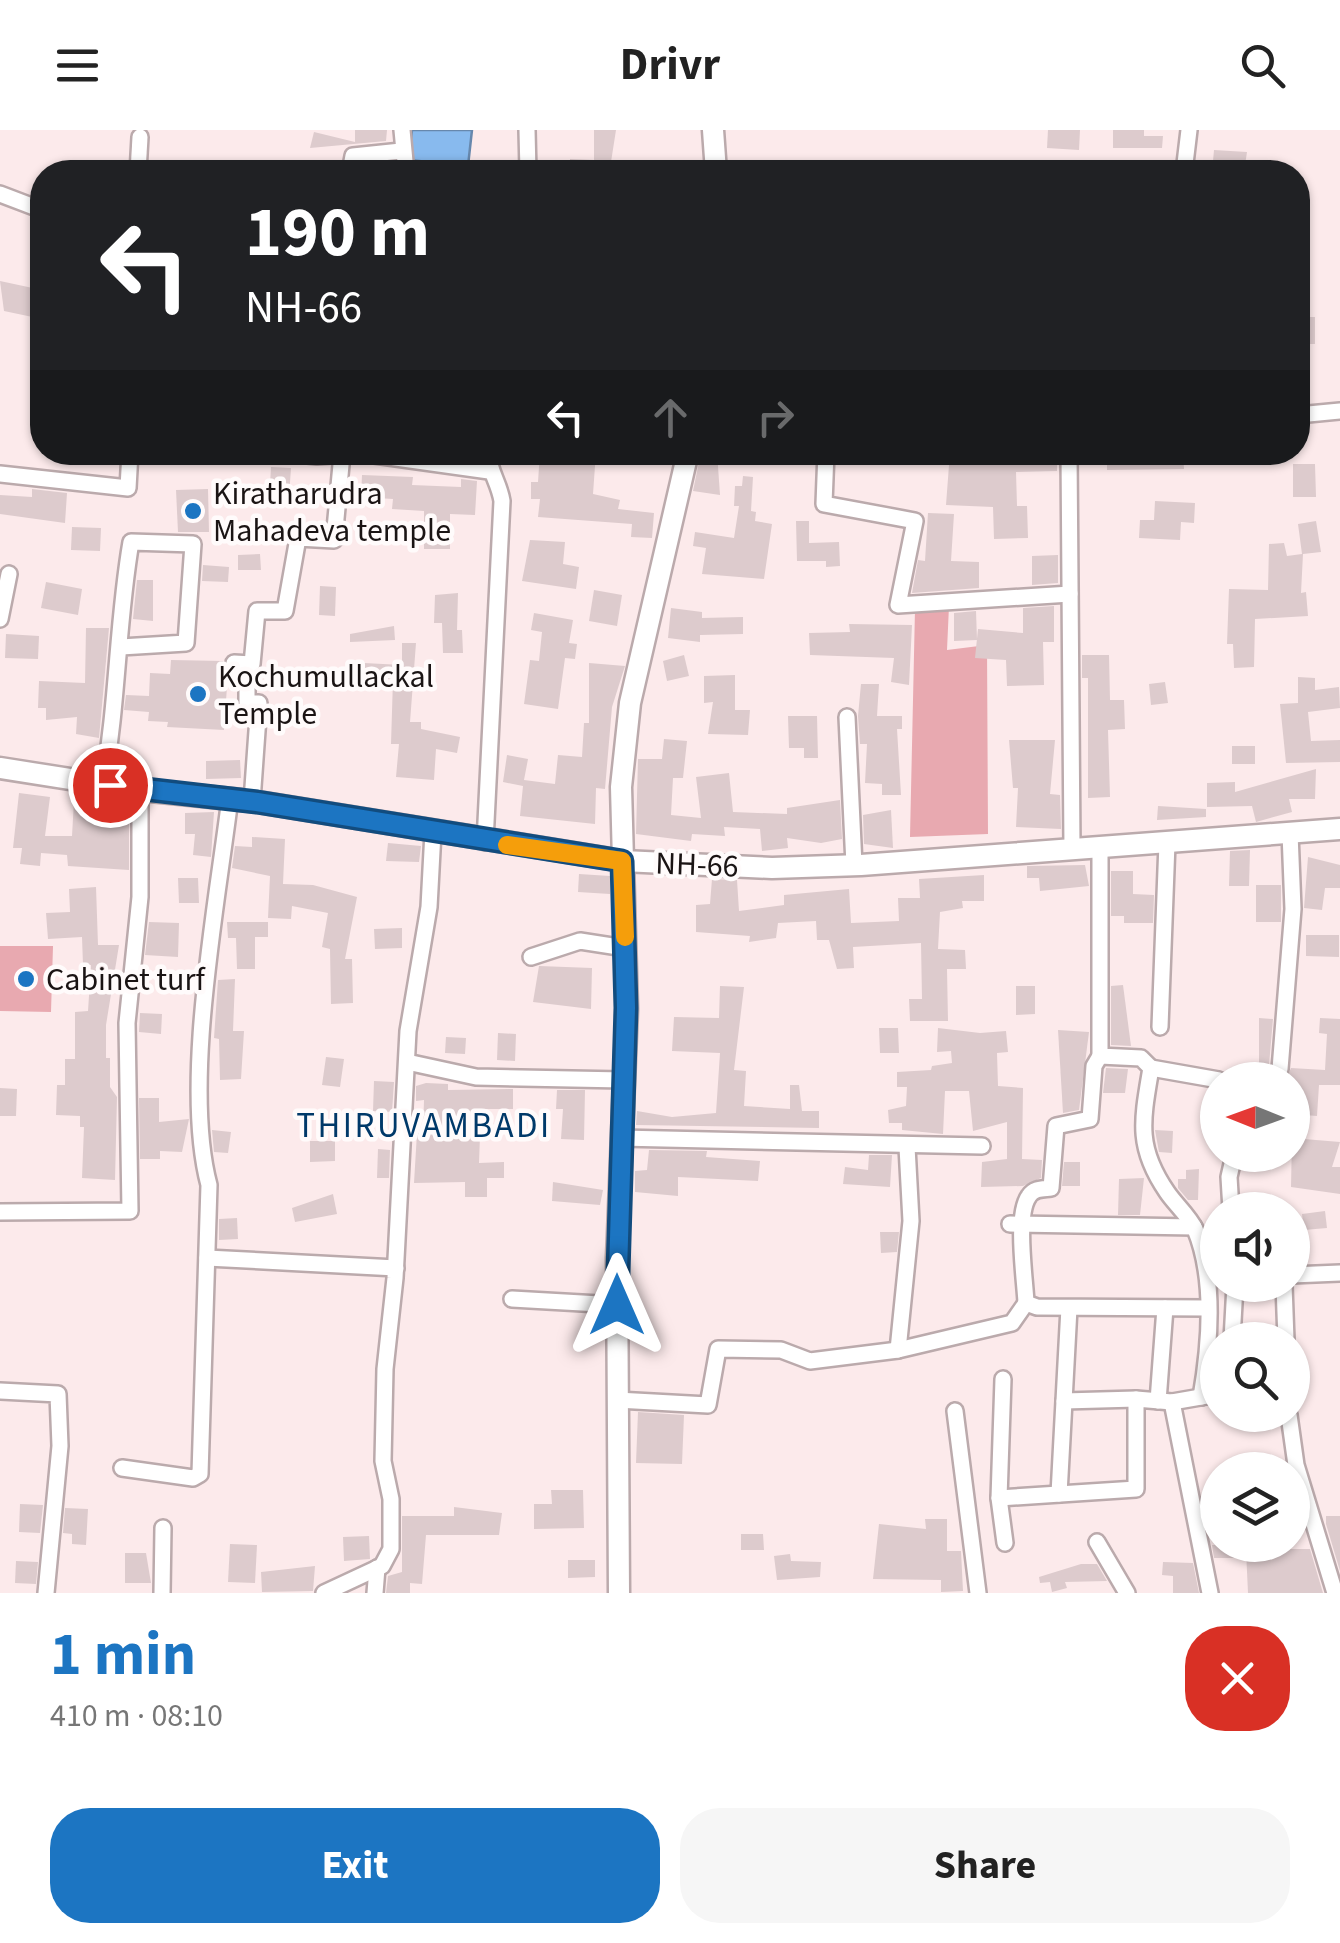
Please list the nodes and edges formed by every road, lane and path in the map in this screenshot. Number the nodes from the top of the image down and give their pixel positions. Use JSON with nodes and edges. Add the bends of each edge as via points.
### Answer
{"nodes":[{"id":1,"x":402,"y":130,"type":"edge"},
{"id":2,"x":527,"y":130,"type":"edge"},
{"id":3,"x":714,"y":130,"type":"edge"},
{"id":4,"x":1188,"y":130,"type":"edge"},
{"id":5,"x":140,"y":137,"type":"dead end"},
{"id":6,"x":401,"y":151,"type":"junction"},
{"id":7,"x":139,"y":160,"type":"edge"},
{"id":8,"x":352,"y":160,"type":"edge"},
{"id":9,"x":403,"y":160,"type":"edge"},
{"id":10,"x":528,"y":160,"type":"edge"},
{"id":11,"x":715,"y":160,"type":"edge"},
{"id":12,"x":1185,"y":160,"type":"edge"},
{"id":13,"x":0,"y":194,"type":"edge"},
{"id":14,"x":30,"y":205,"type":"edge"},
{"id":15,"x":1340,"y":411,"type":"edge"},
{"id":16,"x":1310,"y":413,"type":"edge"},
{"id":17,"x":129,"y":465,"type":"edge"},
{"id":18,"x":341,"y":465,"type":"edge"},
{"id":19,"x":437,"y":465,"type":"edge"},
{"id":20,"x":489,"y":465,"type":"edge"},
{"id":21,"x":685,"y":465,"type":"edge"},
{"id":22,"x":826,"y":465,"type":"edge"},
{"id":23,"x":1069,"y":465,"type":"edge"},
{"id":24,"x":489,"y":471,"type":"junction"},
{"id":25,"x":0,"y":474,"type":"edge"},
{"id":26,"x":9,"y":574,"type":"dead end"},
{"id":27,"x":1070,"y":594,"type":"junction"},
{"id":28,"x":0,"y":618,"type":"edge"},
{"id":29,"x":121,"y":647,"type":"junction"},
{"id":30,"x":847,"y":717,"type":"dead end"},
{"id":31,"x":0,"y":768,"type":"edge"},
{"id":32,"x":103,"y":784,"type":"junction"},
{"id":33,"x":140,"y":790,"type":"junction"},
{"id":34,"x":230,"y":798,"type":"junction"},
{"id":35,"x":252,"y":801,"type":"junction"},
{"id":36,"x":1340,"y":829,"type":"edge"},
{"id":37,"x":432,"y":832,"type":"junction"},
{"id":38,"x":1290,"y":833,"type":"junction"},
{"id":39,"x":485,"y":842,"type":"junction"},
{"id":40,"x":1167,"y":843,"type":"junction"},
{"id":41,"x":1072,"y":848,"type":"junction"},
{"id":42,"x":1100,"y":848,"type":"junction"},
{"id":43,"x":622,"y":861,"type":"junction"},
{"id":44,"x":854,"y":866,"type":"junction"},
{"id":45,"x":625,"y":948,"type":"junction"},
{"id":46,"x":531,"y":957,"type":"dead end"},
{"id":47,"x":1160,"y":1028,"type":"dead end"},
{"id":48,"x":1100,"y":1056,"type":"junction"},
{"id":49,"x":407,"y":1062,"type":"junction"},
{"id":50,"x":1281,"y":1062,"type":"edge"},
{"id":51,"x":1150,"y":1068,"type":"junction"},
{"id":52,"x":1200,"y":1077,"type":"edge"},
{"id":53,"x":623,"y":1080,"type":"junction"},
{"id":54,"x":620,"y":1138,"type":"junction"},
{"id":55,"x":982,"y":1146,"type":"dead end"},
{"id":56,"x":907,"y":1148,"type":"junction"},
{"id":57,"x":0,"y":1212,"type":"edge"},
{"id":58,"x":1016,"y":1224,"type":"junction"},
{"id":59,"x":1194,"y":1227,"type":"junction"},
{"id":60,"x":1200,"y":1244,"type":"edge"},
{"id":61,"x":207,"y":1258,"type":"junction"},
{"id":62,"x":396,"y":1268,"type":"junction"},
{"id":63,"x":1340,"y":1273,"type":"edge"},
{"id":64,"x":1310,"y":1274,"type":"edge"},
{"id":65,"x":1200,"y":1291,"type":"edge"},
{"id":66,"x":512,"y":1299,"type":"dead end"},
{"id":67,"x":1208,"y":1302,"type":"edge"},
{"id":68,"x":1026,"y":1303,"type":"junction"},
{"id":69,"x":617,"y":1305,"type":"junction"},
{"id":70,"x":1070,"y":1308,"type":"junction"},
{"id":71,"x":1164,"y":1308,"type":"junction"},
{"id":72,"x":1182,"y":1308,"type":"junction"},
{"id":73,"x":1207,"y":1308,"type":"junction"},
{"id":74,"x":1207,"y":1322,"type":"edge"},
{"id":75,"x":898,"y":1350,"type":"junction"},
{"id":76,"x":1003,"y":1379,"type":"dead end"},
{"id":77,"x":0,"y":1391,"type":"edge"},
{"id":78,"x":1200,"y":1396,"type":"edge"},
{"id":79,"x":1136,"y":1399,"type":"junction"},
{"id":80,"x":617,"y":1400,"type":"junction"},
{"id":81,"x":1064,"y":1401,"type":"junction"},
{"id":82,"x":1165,"y":1402,"type":"junction"},
{"id":83,"x":955,"y":1412,"type":"dead end"},
{"id":84,"x":1291,"y":1432,"type":"edge"},
{"id":85,"x":122,"y":1468,"type":"dead end"},
{"id":86,"x":1059,"y":1494,"type":"junction"},
{"id":87,"x":1000,"y":1498,"type":"junction"},
{"id":88,"x":162,"y":1528,"type":"dead end"},
{"id":89,"x":1098,"y":1542,"type":"dead end"},
{"id":90,"x":1006,"y":1543,"type":"dead end"},
{"id":91,"x":378,"y":1568,"type":"junction"},
{"id":92,"x":46,"y":1593,"type":"edge"},
{"id":93,"x":162,"y":1593,"type":"edge"},
{"id":94,"x":324,"y":1593,"type":"edge"},
{"id":95,"x":375,"y":1593,"type":"edge"},
{"id":96,"x":619,"y":1593,"type":"edge"},
{"id":97,"x":978,"y":1593,"type":"edge"},
{"id":98,"x":1127,"y":1593,"type":"edge"},
{"id":99,"x":1210,"y":1593,"type":"edge"},
{"id":100,"x":1334,"y":1593,"type":"edge"}],
"edges":[{"from":1,"to":6,"type":"street"},
{"from":2,"to":10,"type":"street"},
{"from":3,"to":11,"type":"main road"},
{"from":4,"to":12,"type":"street"},
{"from":5,"to":7,"type":"street"},
{"from":6,"to":8,"type":"street"},
{"from":6,"to":9,"type":"street"},
{"from":13,"to":14,"type":"street"},
{"from":15,"to":16,"type":"street"},
{"from":17,"to":25,"type":"street","via":[[128,488]]},
{"from":18,"to":35,"type":"street","via":[[334,540],[298,538],[286,612],[257,611],[252,664],[241,664],[247,703],[260,703]]},
{"from":19,"to":24,"type":"street"},
{"from":20,"to":24,"type":"street"},
{"from":21,"to":43,"type":"main road","via":[[630,704]]},
{"from":22,"to":27,"type":"street","via":[[824,504],[914,521],[898,606]]},
{"from":23,"to":27,"type":"street"},
{"from":24,"to":39,"type":"street","via":[[500,482],[502,501]]},
{"from":26,"to":28,"type":"street"},
{"from":27,"to":41,"type":"street"},
{"from":29,"to":29,"type":"street","via":[[131,542],[193,544],[186,643]]},
{"from":29,"to":32,"type":"street"},
{"from":30,"to":44,"type":"street"},
{"from":31,"to":32,"type":"main road","name":"NH-66"},
{"from":32,"to":33,"type":"main road","name":"NH-66"},
{"from":33,"to":34,"type":"main road","name":"NH-66"},
{"from":33,"to":57,"type":"street","via":[[140,897],[127,1023],[130,1211]]},
{"from":34,"to":35,"type":"main road","name":"NH-66"},
{"from":34,"to":61,"type":"street","via":[[205,1004]]},
{"from":35,"to":37,"type":"main road","name":"NH-66"},
{"from":36,"to":38,"type":"main road","name":"NH-66"},
{"from":37,"to":39,"type":"main road","name":"NH-66"},
{"from":37,"to":49,"type":"street","via":[[429,907]]},
{"from":38,"to":40,"type":"main road","name":"NH-66"},
{"from":38,"to":50,"type":"street","via":[[1293,909]]},
{"from":39,"to":43,"type":"main road","name":"NH-66"},
{"from":40,"to":42,"type":"main road","name":"NH-66"},
{"from":40,"to":47,"type":"street"},
{"from":41,"to":42,"type":"main road","name":"NH-66"},
{"from":41,"to":44,"type":"main road","name":"NH-66"},
{"from":42,"to":48,"type":"street"},
{"from":43,"to":44,"type":"main road","name":"NH-66"},
{"from":43,"to":45,"type":"main road"},
{"from":45,"to":46,"type":"street","via":[[580,942]]},
{"from":45,"to":53,"type":"main road"},
{"from":48,"to":51,"type":"street","via":[[1141,1058]]},
{"from":48,"to":58,"type":"street","via":[[1090,1119],[1056,1126],[1051,1188],[1034,1190]]},
{"from":49,"to":53,"type":"street","via":[[476,1077]]},
{"from":49,"to":62,"type":"street"},
{"from":51,"to":52,"type":"street"},
{"from":51,"to":59,"type":"street","via":[[1142,1149]]},
{"from":53,"to":54,"type":"main road"},
{"from":54,"to":56,"type":"street"},
{"from":54,"to":69,"type":"main road"},
{"from":55,"to":56,"type":"street"},
{"from":56,"to":75,"type":"street","via":[[911,1221]]},
{"from":58,"to":59,"type":"street"},
{"from":58,"to":68,"type":"street"},
{"from":59,"to":60,"type":"street"},
{"from":61,"to":62,"type":"street"},
{"from":61,"to":85,"type":"street","via":[[200,1474]]},
{"from":62,"to":91,"type":"street","via":[[383,1442],[391,1550]]},
{"from":63,"to":64,"type":"street"},
{"from":65,"to":72,"type":"street"},
{"from":66,"to":69,"type":"street"},
{"from":67,"to":73,"type":"street"},
{"from":68,"to":70,"type":"street"},
{"from":68,"to":75,"type":"street","via":[[1012,1323]]},
{"from":69,"to":80,"type":"main road"},
{"from":70,"to":71,"type":"street"},
{"from":70,"to":81,"type":"street"},
{"from":71,"to":72,"type":"street"},
{"from":71,"to":82,"type":"street"},
{"from":72,"to":73,"type":"street"},
{"from":73,"to":74,"type":"street"},
{"from":75,"to":80,"type":"street","via":[[810,1361],[781,1350],[718,1348],[708,1405]]},
{"from":76,"to":87,"type":"street"},
{"from":77,"to":92,"type":"street","via":[[58,1394],[60,1446]]},
{"from":78,"to":82,"type":"street"},
{"from":79,"to":81,"type":"street"},
{"from":79,"to":82,"type":"street"},
{"from":79,"to":86,"type":"street","via":[[1136,1489]]},
{"from":80,"to":96,"type":"main road"},
{"from":81,"to":86,"type":"street"},
{"from":82,"to":99,"type":"street"},
{"from":83,"to":97,"type":"street"},
{"from":84,"to":100,"type":"street"},
{"from":86,"to":87,"type":"street"},
{"from":87,"to":90,"type":"street"},
{"from":88,"to":93,"type":"street"},
{"from":89,"to":98,"type":"street"},
{"from":91,"to":94,"type":"street"},
{"from":91,"to":95,"type":"street"}]}
